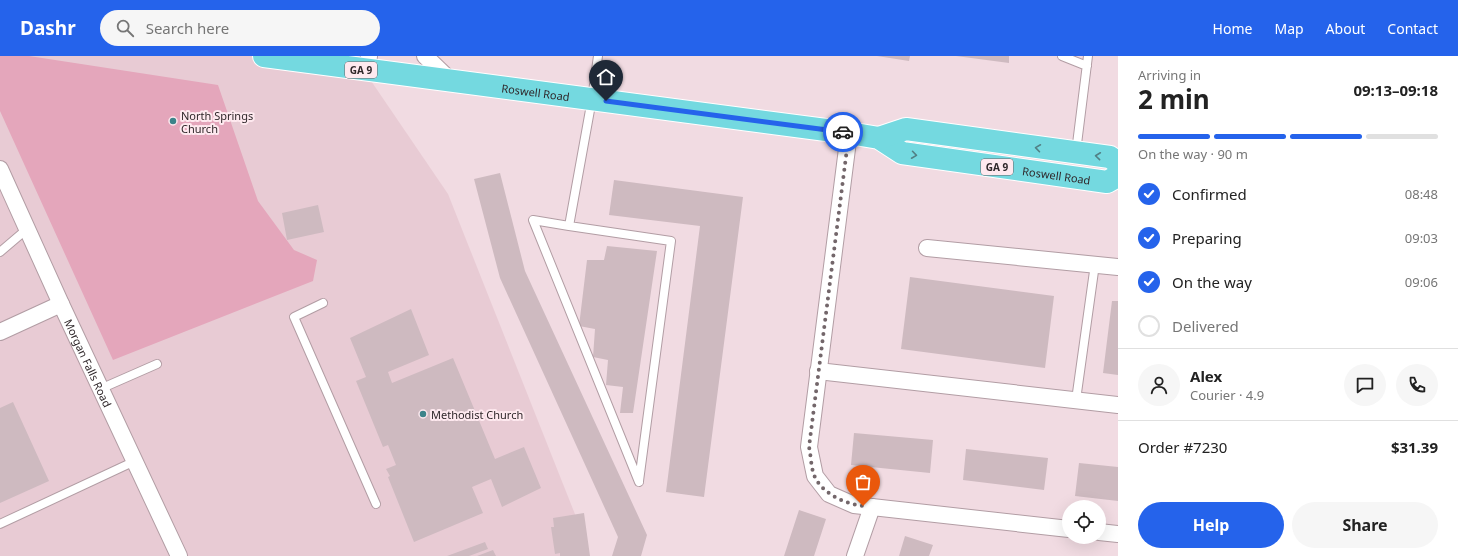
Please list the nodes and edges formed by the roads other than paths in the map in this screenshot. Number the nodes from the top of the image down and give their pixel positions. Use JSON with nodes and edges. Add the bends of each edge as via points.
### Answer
{"nodes":[{"id":1,"x":270,"y":56,"type":"edge"},
{"id":2,"x":425,"y":56,"type":"edge"},
{"id":3,"x":598,"y":56,"type":"edge"},
{"id":4,"x":1062,"y":56,"type":"edge"},
{"id":5,"x":1088,"y":56,"type":"edge"},
{"id":6,"x":344,"y":61,"type":"edge"},
{"id":7,"x":368,"y":63,"type":"edge"},
{"id":8,"x":1087,"y":66,"type":"junction"},
{"id":9,"x":451,"y":81,"type":"junction"},
{"id":10,"x":592,"y":99,"type":"junction"},
{"id":11,"x":849,"y":133,"type":"junction"},
{"id":12,"x":879,"y":138,"type":"junction"},
{"id":13,"x":1076,"y":153,"type":"junction"},
{"id":14,"x":1118,"y":164,"type":"edge"},
{"id":15,"x":0,"y":169,"type":"edge"},
{"id":16,"x":1118,"y":176,"type":"edge"},
{"id":17,"x":569,"y":226,"type":"junction"},
{"id":18,"x":27,"y":229,"type":"junction"},
{"id":19,"x":927,"y":248,"type":"dead end"},
{"id":20,"x":0,"y":252,"type":"edge"},
{"id":21,"x":1095,"y":264,"type":"junction"},
{"id":22,"x":1118,"y":267,"type":"edge"},
{"id":23,"x":323,"y":303,"type":"dead end"},
{"id":24,"x":61,"y":304,"type":"junction"},
{"id":25,"x":0,"y":332,"type":"edge"},
{"id":26,"x":157,"y":364,"type":"dead end"},
{"id":27,"x":818,"y":371,"type":"junction"},
{"id":28,"x":100,"y":389,"type":"junction"},
{"id":29,"x":1076,"y":400,"type":"junction"},
{"id":30,"x":1118,"y":405,"type":"edge"},
{"id":31,"x":135,"y":461,"type":"junction"},
{"id":32,"x":376,"y":504,"type":"dead end"},
{"id":33,"x":872,"y":507,"type":"junction"},
{"id":34,"x":0,"y":524,"type":"edge"},
{"id":35,"x":1062,"y":528,"type":"edge"},
{"id":36,"x":1106,"y":533,"type":"edge"},
{"id":37,"x":1118,"y":534,"type":"edge"},
{"id":38,"x":179,"y":556,"type":"edge"},
{"id":39,"x":855,"y":556,"type":"edge"}],
"edges":[{"from":1,"to":6,"type":"main road","name":"Roswell Road","number":"GA 9"},
{"from":2,"to":9,"type":"street"},
{"from":3,"to":10,"type":"lane"},
{"from":4,"to":8,"type":"lane"},
{"from":5,"to":8,"type":"lane"},
{"from":6,"to":7,"type":"main road","name":"Roswell Road","number":"GA 9"},
{"from":7,"to":9,"type":"main road","name":"Roswell Road","number":"GA 9"},
{"from":8,"to":13,"type":"lane"},
{"from":9,"to":10,"type":"main road","name":"Roswell Road","number":"GA 9"},
{"from":10,"to":11,"type":"main road","name":"Roswell Road","number":"GA 9"},
{"from":10,"to":17,"type":"lane"},
{"from":11,"to":12,"type":"main road","name":"Roswell Road","number":"GA 9"},
{"from":11,"to":27,"type":"street"},
{"from":13,"to":12,"type":"main road","name":"Roswell Road","number":"GA 9","one_way":true,"via":[[906,129]]},
{"from":12,"to":16,"type":"main road","name":"Roswell Road","number":"GA 9","one_way":true,"via":[[902,153],[1107,182]]},
{"from":14,"to":13,"type":"main road","name":"Roswell Road","number":"GA 9","one_way":true,"via":[[1110,157]]},
{"from":15,"to":18,"type":"street","name":"Morgan Falls Road"},
{"from":17,"to":17,"type":"lane","via":[[533,220],[639,482],[671,241]]},
{"from":18,"to":20,"type":"lane"},
{"from":18,"to":24,"type":"street","name":"Morgan Falls Road"},
{"from":19,"to":21,"type":"street"},
{"from":21,"to":22,"type":"street"},
{"from":21,"to":29,"type":"lane"},
{"from":23,"to":32,"type":"lane","via":[[294,317]]},
{"from":24,"to":25,"type":"street"},
{"from":24,"to":28,"type":"street","name":"Morgan Falls Road"},
{"from":26,"to":28,"type":"lane"},
{"from":27,"to":29,"type":"street"},
{"from":27,"to":33,"type":"street","via":[[809,447],[815,476],[830,494],[854,504]]},
{"from":28,"to":31,"type":"street","name":"Morgan Falls Road"},
{"from":29,"to":30,"type":"street"},
{"from":31,"to":34,"type":"lane"},
{"from":31,"to":38,"type":"street","name":"Morgan Falls Road"},
{"from":33,"to":35,"type":"street"},
{"from":33,"to":39,"type":"street"},
{"from":36,"to":37,"type":"street"}]}
